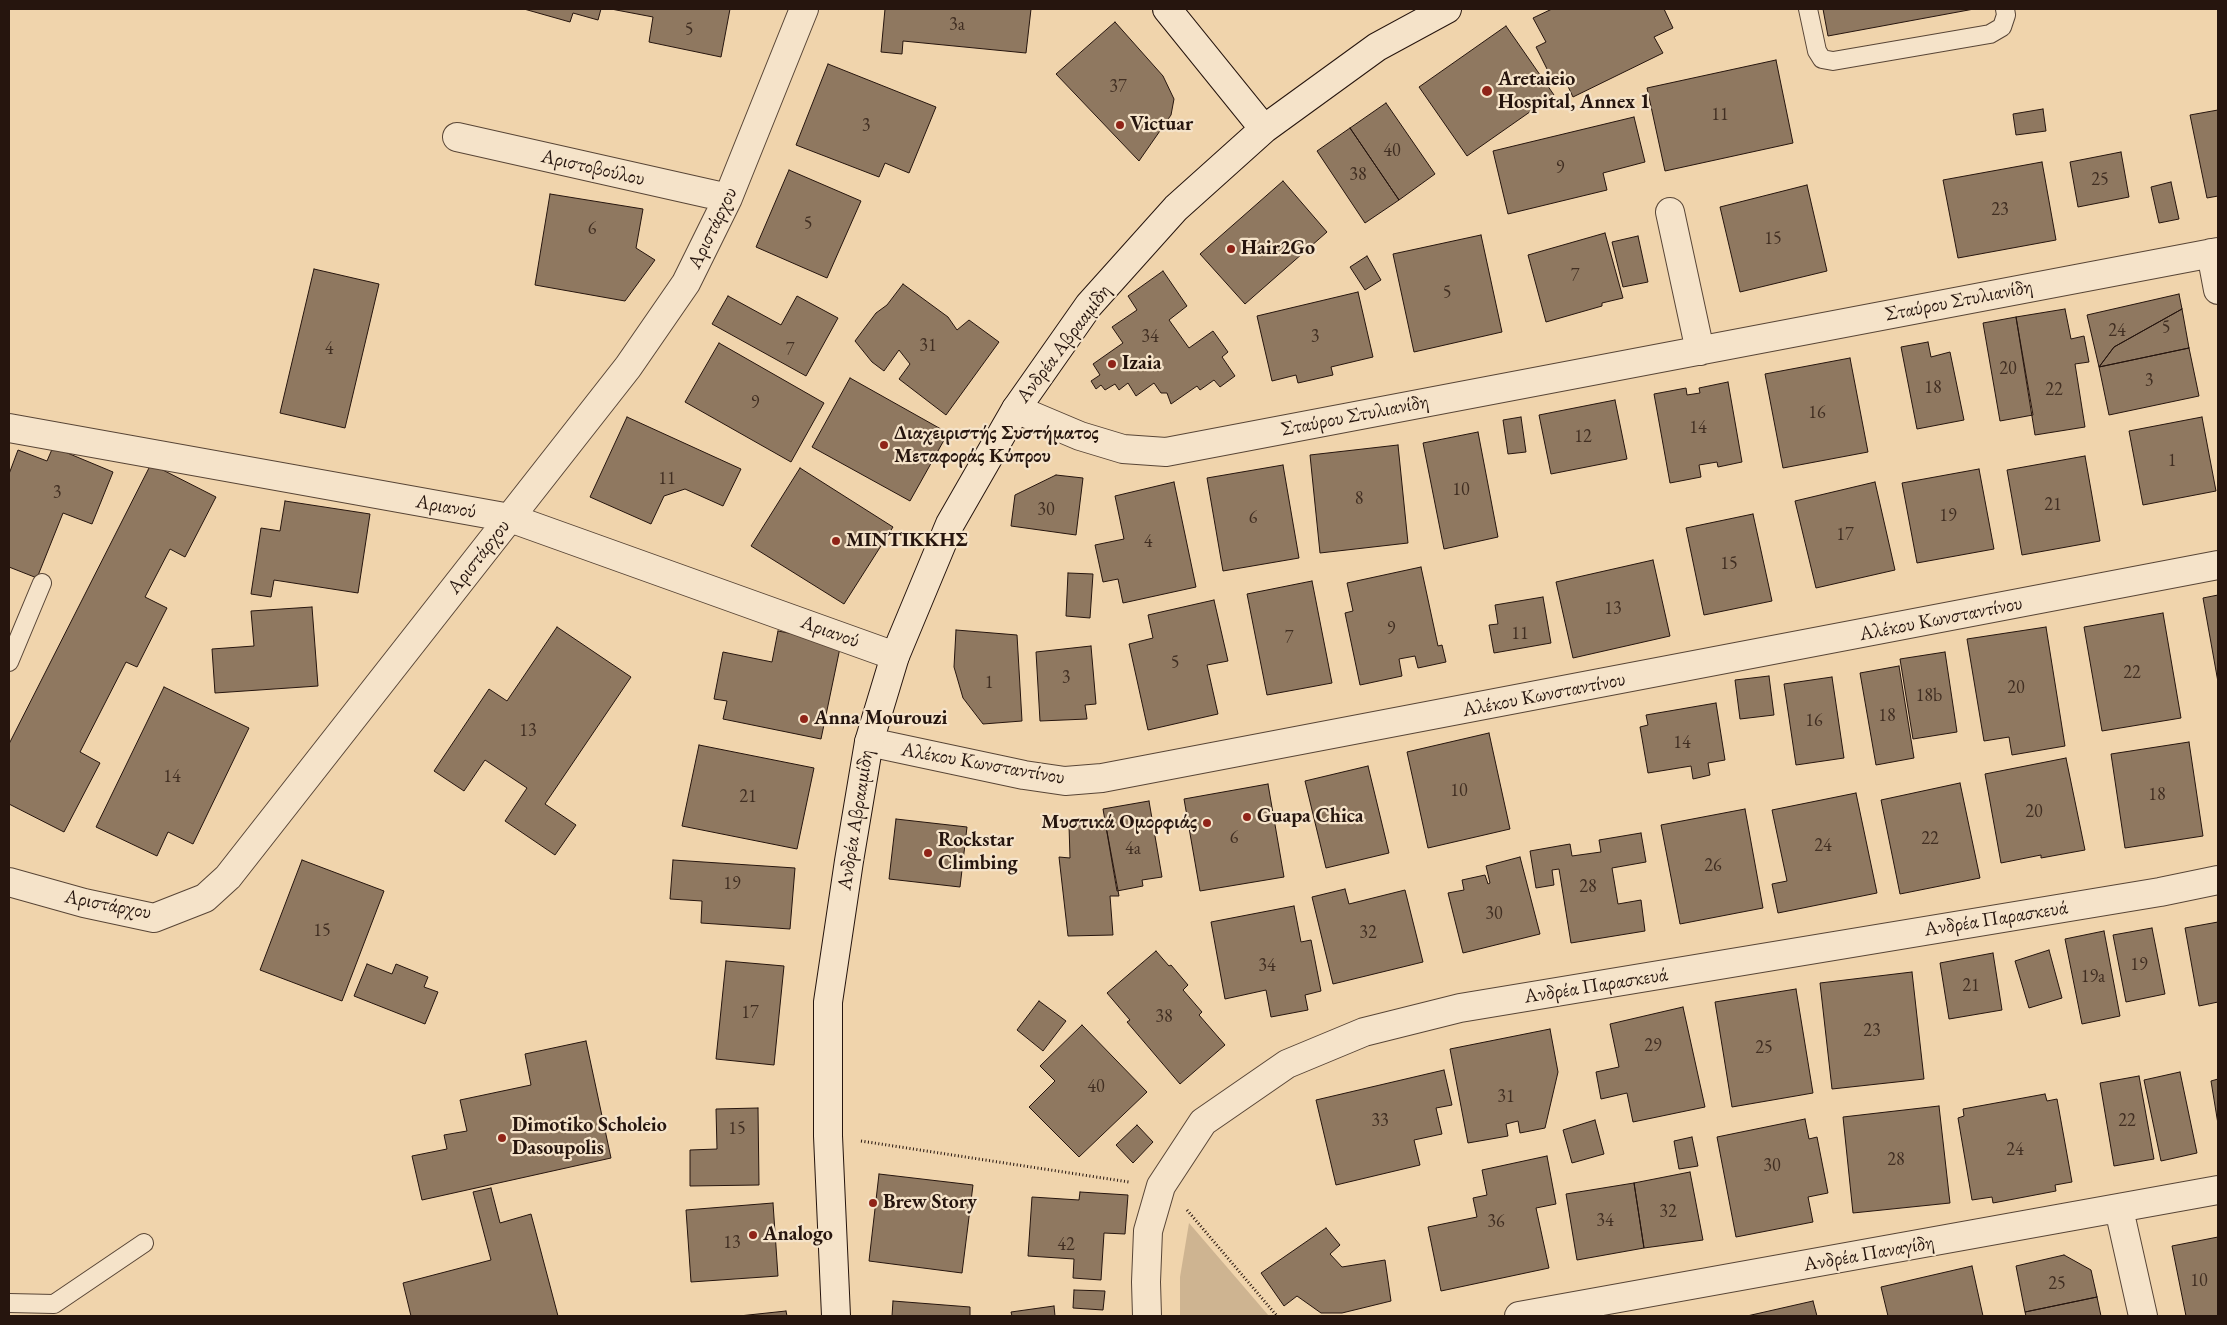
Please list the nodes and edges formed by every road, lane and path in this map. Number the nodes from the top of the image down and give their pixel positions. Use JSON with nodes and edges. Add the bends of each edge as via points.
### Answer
{"nodes":[{"id":1,"x":804,"y":9,"type":"edge"},
{"id":2,"x":1167,"y":9,"type":"edge"},
{"id":3,"x":1446,"y":9,"type":"edge"},
{"id":4,"x":1808,"y":9,"type":"edge"},
{"id":5,"x":2004,"y":9,"type":"edge"},
{"id":6,"x":1264,"y":129,"type":"junction"},
{"id":7,"x":457,"y":137,"type":"dead end"},
{"id":8,"x":728,"y":198,"type":"junction"},
{"id":9,"x":1670,"y":212,"type":"dead end"},
{"id":10,"x":2215,"y":252,"type":"edge"},
{"id":11,"x":2218,"y":290,"type":"edge"},
{"id":12,"x":1700,"y":350,"type":"junction"},
{"id":13,"x":1016,"y":409,"type":"junction"},
{"id":14,"x":9,"y":428,"type":"edge"},
{"id":15,"x":510,"y":518,"type":"junction"},
{"id":16,"x":2218,"y":565,"type":"edge"},
{"id":17,"x":42,"y":583,"type":"dead end"},
{"id":18,"x":895,"y":656,"type":"junction"},
{"id":19,"x":9,"y":662,"type":"edge"},
{"id":20,"x":868,"y":742,"type":"junction"},
{"id":21,"x":2218,"y":880,"type":"edge"},
{"id":22,"x":9,"y":882,"type":"edge"},
{"id":23,"x":828,"y":1136,"type":"junction"},
{"id":24,"x":2218,"y":1190,"type":"edge"},
{"id":25,"x":1159,"y":1193,"type":"junction"},
{"id":26,"x":2119,"y":1209,"type":"junction"},
{"id":27,"x":144,"y":1243,"type":"dead end"},
{"id":28,"x":9,"y":1303,"type":"edge"},
{"id":29,"x":836,"y":1316,"type":"edge"},
{"id":30,"x":1148,"y":1316,"type":"edge"},
{"id":31,"x":1277,"y":1316,"type":"edge"},
{"id":32,"x":1519,"y":1316,"type":"edge"},
{"id":33,"x":2143,"y":1316,"type":"edge"}],
"edges":[{"from":1,"to":8,"type":"street","name":"Αριστάρχου"},
{"from":2,"to":6,"type":"street"},
{"from":3,"to":6,"type":"street","name":"Ανδρέα Αβρααμίδη","via":[[1377,47]]},
{"from":4,"to":5,"type":"lane","via":[[1817,51],[1822,59],[1833,61],[1990,34],[2002,26],[2006,15]]},
{"from":6,"to":13,"type":"street","name":"Ανδρέα Αβρααμίδη","via":[[1169,215],[1089,305]]},
{"from":7,"to":8,"type":"street","name":"Αριστοβούλου"},
{"from":8,"to":15,"type":"street","name":"Αριστάρχου","via":[[686,283],[628,367]]},
{"from":9,"to":12,"type":"street"},
{"from":10,"to":11,"type":"street"},
{"from":10,"to":12,"type":"street","name":"Σταύρου Στυλιανίδη"},
{"from":12,"to":13,"type":"street","name":"Σταύρου Στυλιανίδη","via":[[1166,452],[1123,449],[1080,436]]},
{"from":13,"to":18,"type":"street","name":"Ανδρέα Αβρααμίδη","via":[[950,524]]},
{"from":14,"to":15,"type":"street","name":"Αριανού"},
{"from":15,"to":18,"type":"street","name":"Αριανού"},
{"from":15,"to":22,"type":"street","name":"Αριστάρχου","via":[[228,877],[205,898],[154,918]]},
{"from":16,"to":20,"type":"street","name":"Αλέκου Κωνσταντίνου","via":[[1102,778],[1065,781],[1024,775]]},
{"from":17,"to":19,"type":"lane"},
{"from":18,"to":20,"type":"street","name":"Ανδρέα Αβρααμίδη"},
{"from":20,"to":23,"type":"street","name":"Ανδρέα Αβρααμίδη","via":[[828,1002]]},
{"from":21,"to":25,"type":"street","name":"Ανδρέα Παρασκευά","via":[[1460,1008],[1364,1032],[1287,1064],[1203,1122]]},
{"from":23,"to":25,"type":"path"},
{"from":23,"to":29,"type":"street","name":"Ανδρέα Αβρααμίδη"},
{"from":24,"to":26,"type":"street","name":"Ανδρέα Παναγίδη"},
{"from":25,"to":30,"type":"street","name":"Ανδρέα Παρασκευά","via":[[1148,1231]]},
{"from":25,"to":31,"type":"path","via":[[1183,1206]]},
{"from":26,"to":32,"type":"street","name":"Ανδρέα Παναγίδη"},
{"from":26,"to":33,"type":"street"},
{"from":27,"to":28,"type":"lane","via":[[54,1304]]}]}
